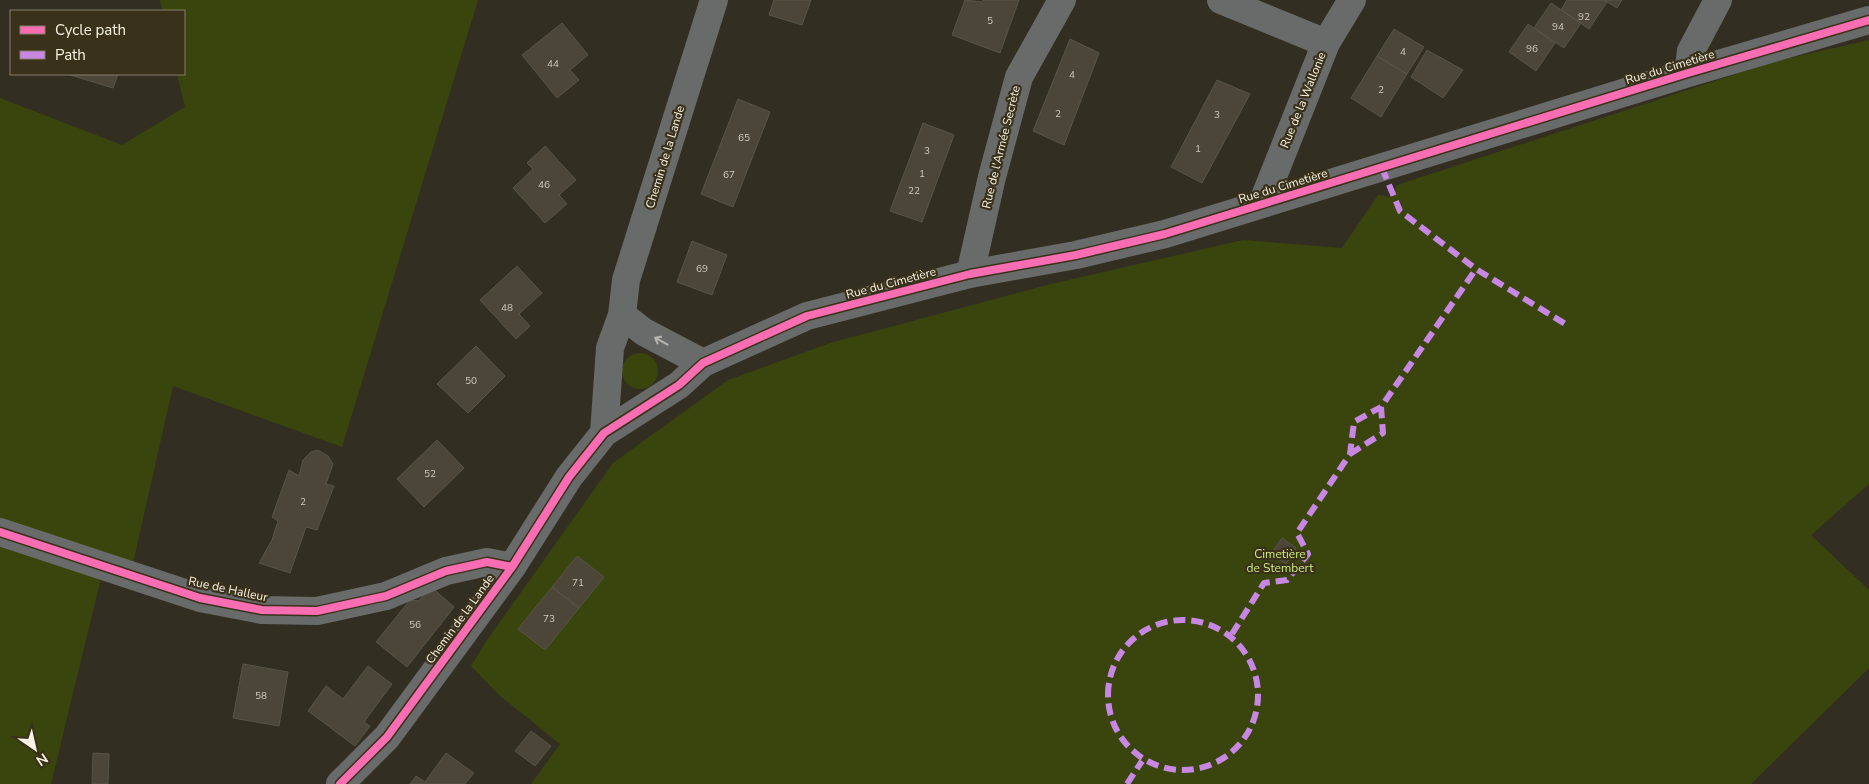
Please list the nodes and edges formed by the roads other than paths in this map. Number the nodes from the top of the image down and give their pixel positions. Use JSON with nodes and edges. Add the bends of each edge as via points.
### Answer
{"nodes":[{"id":1,"x":714,"y":0,"type":"edge"},
{"id":2,"x":1062,"y":0,"type":"edge"},
{"id":3,"x":1221,"y":0,"type":"edge"},
{"id":4,"x":1352,"y":0,"type":"edge"},
{"id":5,"x":1718,"y":0,"type":"edge"},
{"id":6,"x":1869,"y":20,"type":"edge"},
{"id":7,"x":1326,"y":43,"type":"junction"},
{"id":8,"x":1688,"y":73,"type":"junction"},
{"id":9,"x":1262,"y":204,"type":"junction"},
{"id":10,"x":970,"y":274,"type":"junction"},
{"id":11,"x":622,"y":315,"type":"junction"},
{"id":12,"x":703,"y":363,"type":"junction"},
{"id":13,"x":604,"y":433,"type":"junction"},
{"id":14,"x":0,"y":532,"type":"edge"},
{"id":15,"x":512,"y":567,"type":"junction"},
{"id":16,"x":340,"y":784,"type":"edge"}],
"edges":[{"from":1,"to":11,"type":"street","name":"Chemin de la Lande","via":[[626,280]]},
{"from":2,"to":10,"type":"street","name":"Rue de l'Armée Secrète","via":[[1019,77]]},
{"from":3,"to":7,"type":"street"},
{"from":4,"to":7,"type":"street","name":"Rue de la Wallonie"},
{"from":5,"to":8,"type":"street","name":"Rue du Cimetière","via":[[1691,51]]},
{"from":6,"to":8,"type":"street","name":"Rue du Cimetière"},
{"from":7,"to":9,"type":"street","name":"Rue de la Wallonie"},
{"from":8,"to":9,"type":"street","name":"Rue du Cimetière"},
{"from":9,"to":10,"type":"street","name":"Rue du Cimetière","via":[[1165,234],[1076,255]]},
{"from":10,"to":12,"type":"street","name":"Rue du Cimetière","via":[[807,316]]},
{"from":12,"to":11,"type":"street","one_way":true,"via":[[644,332]]},
{"from":11,"to":13,"type":"street","name":"Chemin de la Lande","via":[[610,348]]},
{"from":12,"to":13,"type":"street","name":"Rue du Cimetière","via":[[679,385]]},
{"from":13,"to":15,"type":"street","name":"Chemin de la Lande","via":[[569,477]]},
{"from":14,"to":15,"type":"street","name":"Rue de Halleur","via":[[200,598],[262,610],[317,611],[386,596],[446,571],[487,562]]},
{"from":15,"to":16,"type":"street","name":"Chemin de la Lande","via":[[387,737]]}]}
